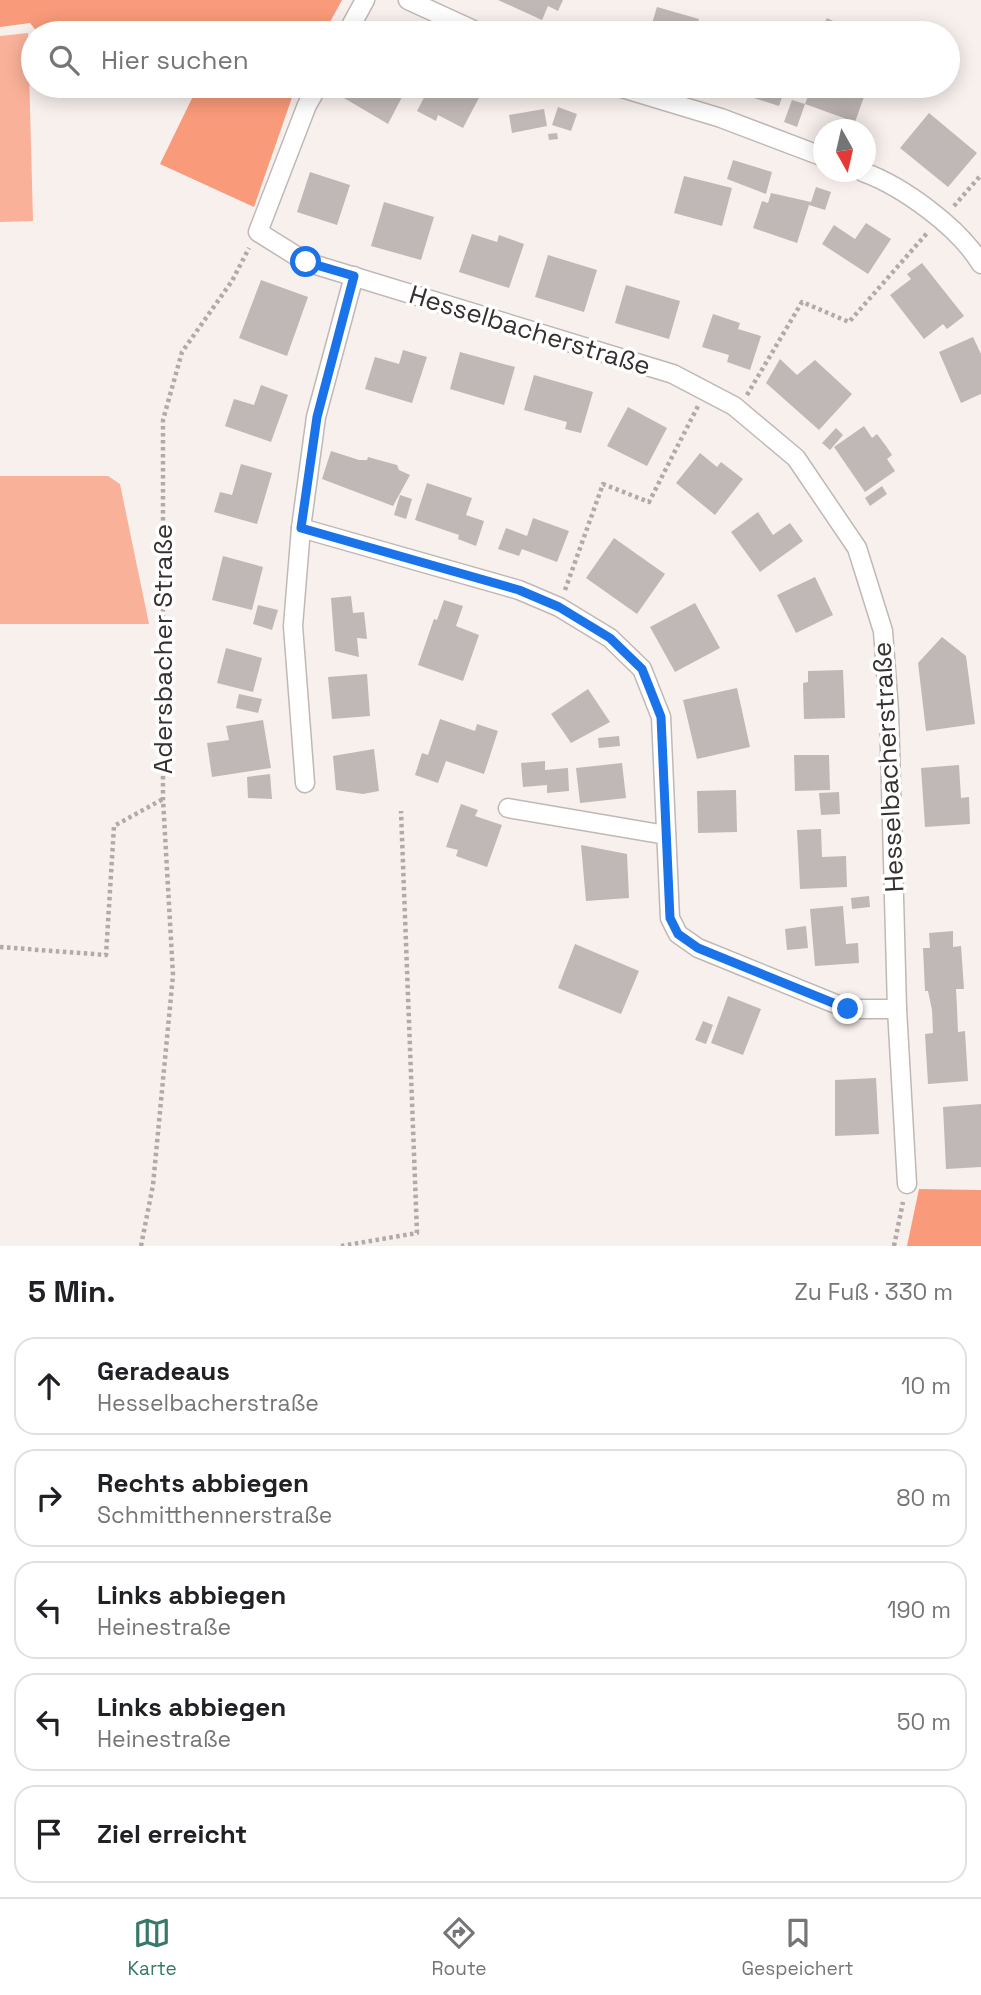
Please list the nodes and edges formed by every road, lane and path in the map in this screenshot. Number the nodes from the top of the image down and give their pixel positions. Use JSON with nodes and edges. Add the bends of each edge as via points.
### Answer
{"nodes":[{"id":1,"x":365,"y":0,"type":"edge"},
{"id":2,"x":408,"y":0,"type":"edge"},
{"id":3,"x":354,"y":21,"type":"edge"},
{"id":4,"x":454,"y":21,"type":"edge"},
{"id":5,"x":311,"y":98,"type":"edge"},
{"id":6,"x":655,"y":98,"type":"edge"},
{"id":7,"x":813,"y":153,"type":"edge"},
{"id":8,"x":981,"y":175,"type":"edge"},
{"id":9,"x":876,"y":176,"type":"edge"},
{"id":10,"x":939,"y":220,"type":"junction"},
{"id":11,"x":258,"y":232,"type":"junction"},
{"id":12,"x":981,"y":264,"type":"edge"},
{"id":13,"x":354,"y":276,"type":"junction"},
{"id":14,"x":738,"y":409,"type":"junction"},
{"id":15,"x":301,"y":528,"type":"junction"},
{"id":16,"x":559,"y":607,"type":"junction"},
{"id":17,"x":305,"y":783,"type":"dead end"},
{"id":18,"x":163,"y":799,"type":"junction"},
{"id":19,"x":508,"y":808,"type":"dead end"},
{"id":20,"x":401,"y":811,"type":"dead end"},
{"id":21,"x":666,"y":835,"type":"junction"},
{"id":22,"x":0,"y":947,"type":"edge"},
{"id":23,"x":897,"y":1009,"type":"junction"},
{"id":24,"x":907,"y":1184,"type":"joint"},
{"id":25,"x":141,"y":1246,"type":"edge"},
{"id":26,"x":341,"y":1246,"type":"edge"},
{"id":27,"x":894,"y":1246,"type":"edge"}],
"edges":[{"from":1,"to":3,"type":"street"},
{"from":2,"to":4,"type":"street"},
{"from":5,"to":11,"type":"street"},
{"from":6,"to":7,"type":"street"},
{"from":8,"to":10,"type":"path"},
{"from":9,"to":10,"type":"street"},
{"from":10,"to":12,"type":"street"},
{"from":10,"to":14,"type":"path","via":[[849,322],[802,302]]},
{"from":11,"to":13,"type":"street","name":"Hesselbacherstraße","via":[[306,262]]},
{"from":11,"to":18,"type":"path","name":"Adersbacher Straße","via":[[232,281],[182,352],[163,420]]},
{"from":13,"to":14,"type":"street","name":"Hesselbacherstraße","via":[[673,374]]},
{"from":13,"to":15,"type":"street","via":[[317,417]]},
{"from":14,"to":16,"type":"path","via":[[699,405],[649,502],[603,484]]},
{"from":14,"to":23,"type":"street","name":"Hesselbacherstraße","via":[[796,458],[857,548],[883,631]]},
{"from":15,"to":16,"type":"street","via":[[519,590]]},
{"from":15,"to":17,"type":"street","via":[[293,626]]},
{"from":16,"to":21,"type":"street","via":[[610,638],[642,669],[661,717]]},
{"from":18,"to":22,"type":"path","via":[[114,826],[106,955]]},
{"from":18,"to":25,"type":"path","name":"Adersbacher Straße","via":[[173,975],[153,1185]]},
{"from":19,"to":21,"type":"street"},
{"from":20,"to":26,"type":"path","via":[[417,1233]]},
{"from":21,"to":23,"type":"street","via":[[670,918],[678,934],[698,948],[848,1009]]},
{"from":23,"to":24,"type":"street","name":"Hesselbacherstraße"},
{"from":24,"to":27,"type":"path"}]}
